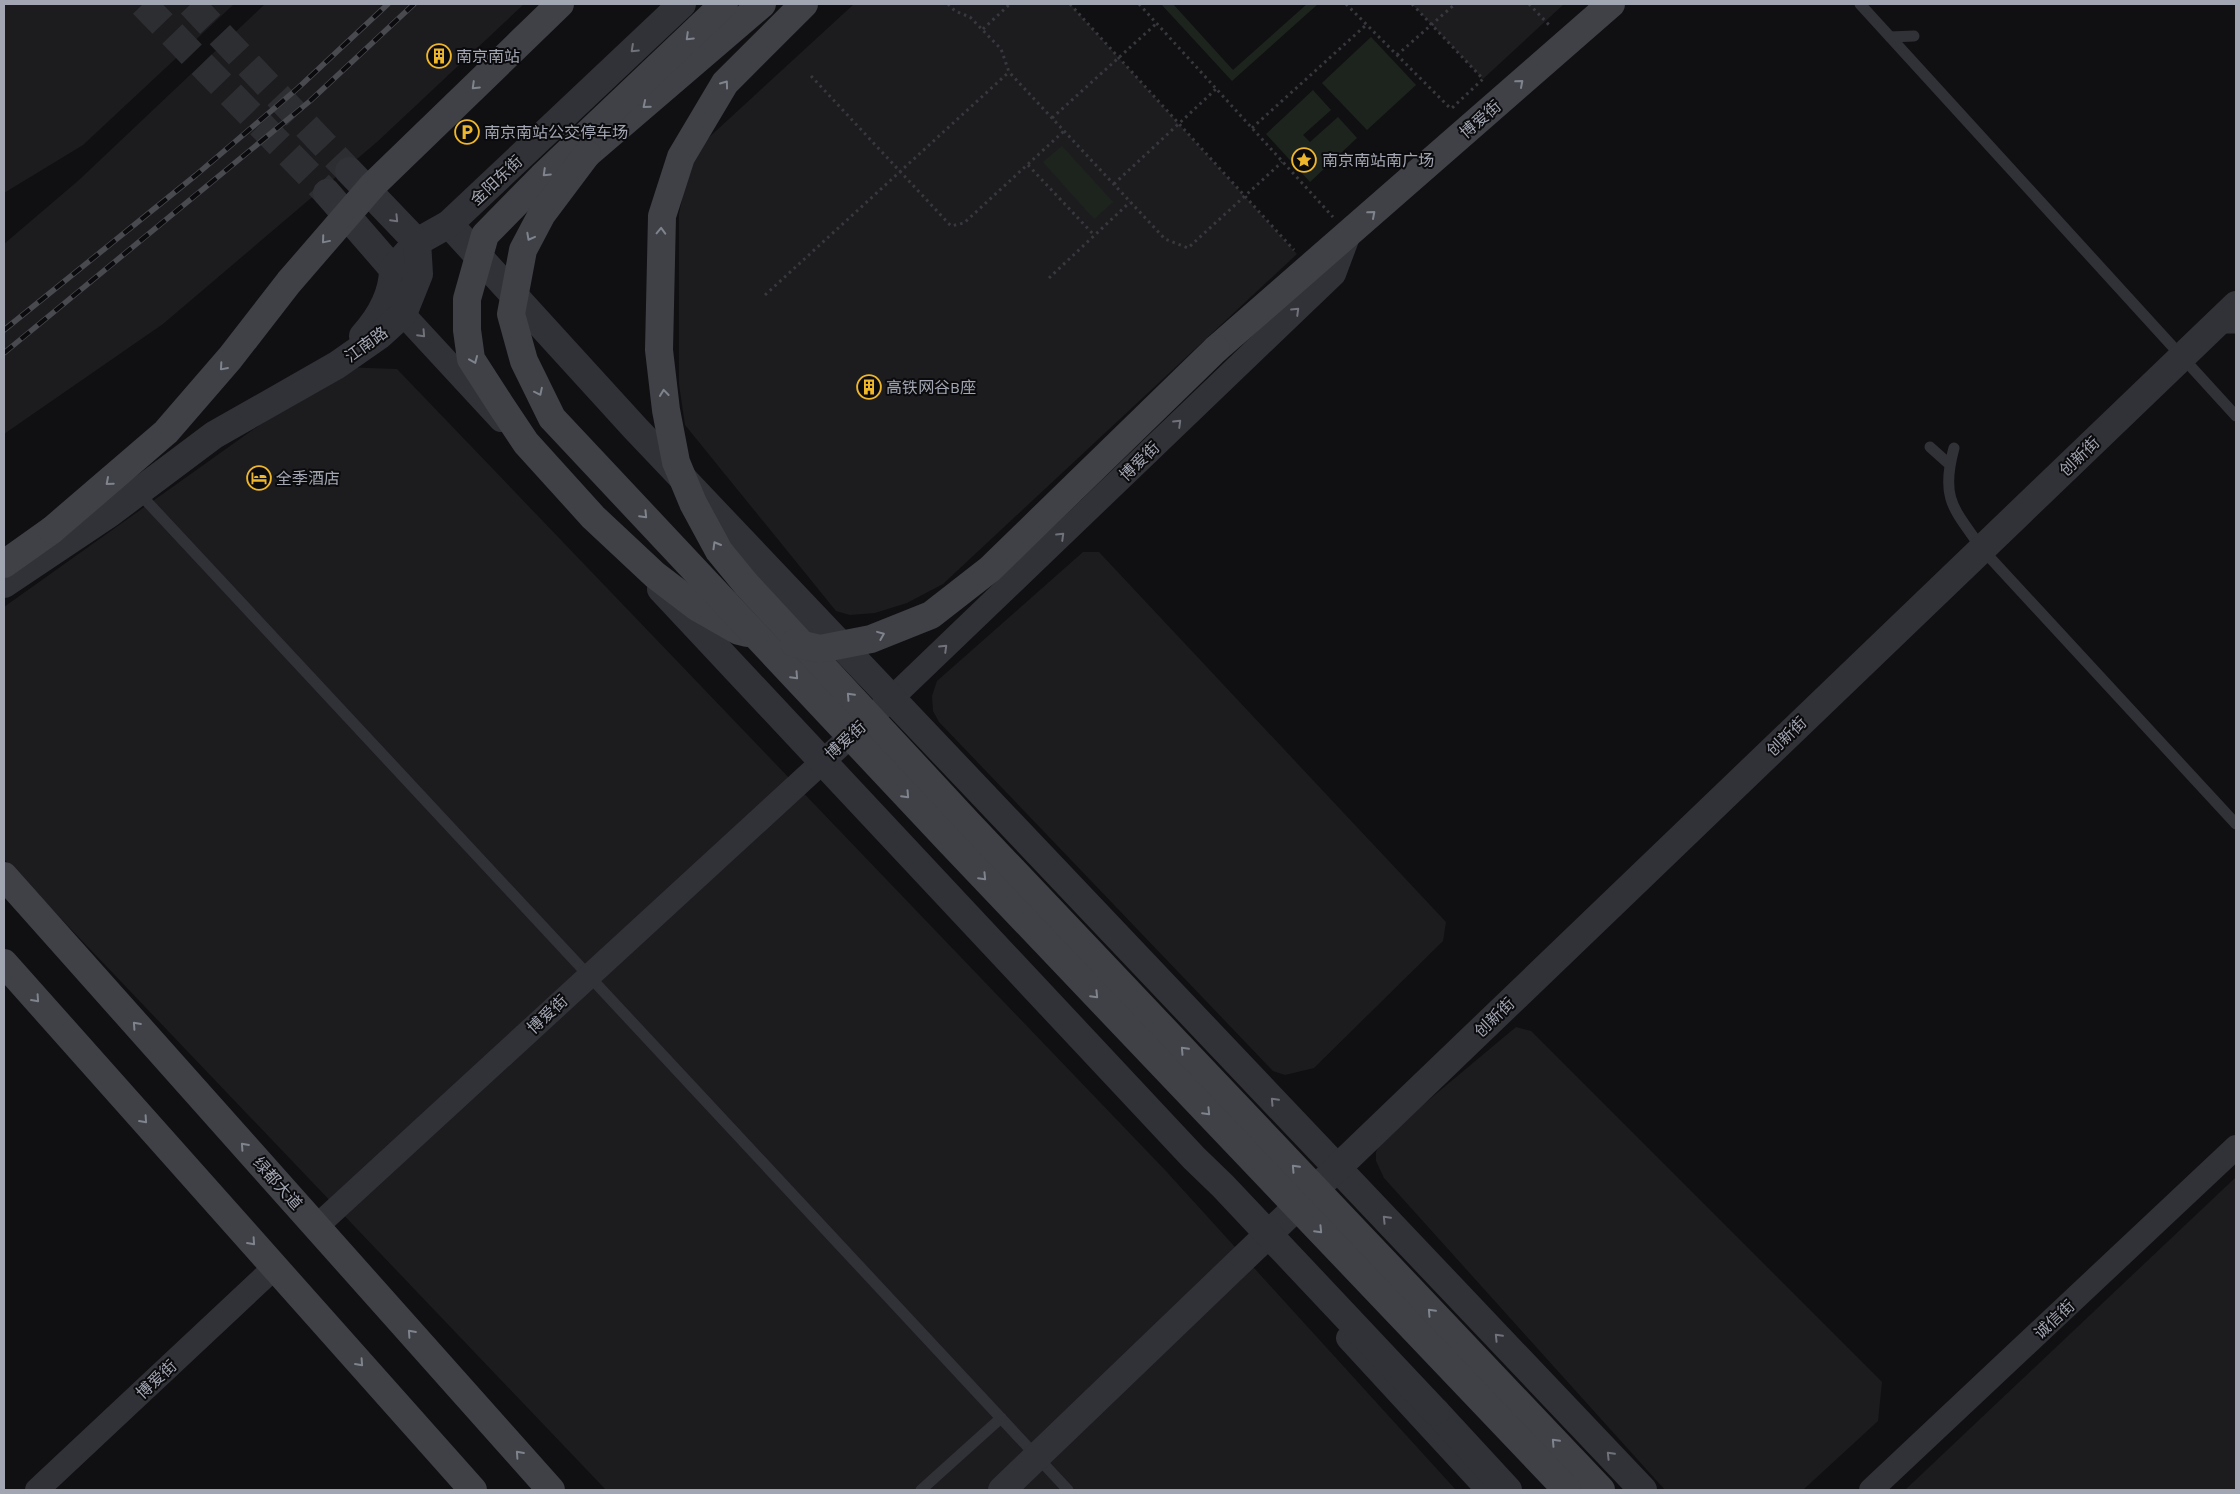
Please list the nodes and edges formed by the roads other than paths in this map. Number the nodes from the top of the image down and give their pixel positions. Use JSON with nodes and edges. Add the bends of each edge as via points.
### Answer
{"nodes":[{"id":1,"x":560,"y":4,"type":"edge"},
{"id":2,"x":682,"y":4,"type":"edge"},
{"id":3,"x":724,"y":4,"type":"edge"},
{"id":4,"x":762,"y":4,"type":"edge"},
{"id":5,"x":804,"y":4,"type":"edge"},
{"id":6,"x":1611,"y":4,"type":"edge"},
{"id":7,"x":1860,"y":4,"type":"edge"},
{"id":8,"x":1914,"y":36,"type":"dead end"},
{"id":9,"x":1890,"y":37,"type":"junction"},
{"id":10,"x":349,"y":170,"type":"tunnel mouth"},
{"id":11,"x":327,"y":193,"type":"tunnel mouth"},
{"id":12,"x":1338,"y":222,"type":"junction"},
{"id":13,"x":449,"y":224,"type":"junction"},
{"id":14,"x":417,"y":242,"type":"junction"},
{"id":15,"x":393,"y":268,"type":"junction"},
{"id":16,"x":2236,"y":305,"type":"edge"},
{"id":17,"x":393,"y":311,"type":"junction"},
{"id":18,"x":2224,"y":328,"type":"edge"},
{"id":19,"x":2181,"y":358,"type":"junction"},
{"id":20,"x":2236,"y":416,"type":"edge"},
{"id":21,"x":1930,"y":447,"type":"dead end"},
{"id":22,"x":1954,"y":448,"type":"dead end"},
{"id":23,"x":1949,"y":464,"type":"junction"},
{"id":24,"x":138,"y":492,"type":"junction"},
{"id":25,"x":593,"y":517,"type":"junction"},
{"id":26,"x":1982,"y":549,"type":"junction"},
{"id":27,"x":4,"y":564,"type":"edge"},
{"id":28,"x":4,"y":584,"type":"edge"},
{"id":29,"x":892,"y":698,"type":"junction"},
{"id":30,"x":818,"y":765,"type":"junction"},
{"id":31,"x":2236,"y":824,"type":"edge"},
{"id":32,"x":4,"y":876,"type":"edge"},
{"id":33,"x":4,"y":962,"type":"edge"},
{"id":34,"x":590,"y":975,"type":"junction"},
{"id":35,"x":2236,"y":1148,"type":"edge"},
{"id":36,"x":1337,"y":1168,"type":"junction"},
{"id":37,"x":316,"y":1227,"type":"junction"},
{"id":38,"x":1260,"y":1242,"type":"junction"},
{"id":39,"x":275,"y":1267,"type":"junction"},
{"id":40,"x":1001,"y":1418,"type":"junction"},
{"id":41,"x":1036,"y":1457,"type":"junction"},
{"id":42,"x":36,"y":1490,"type":"edge"},
{"id":43,"x":473,"y":1490,"type":"edge"},
{"id":44,"x":551,"y":1490,"type":"edge"},
{"id":45,"x":921,"y":1490,"type":"edge"},
{"id":46,"x":1002,"y":1490,"type":"edge"},
{"id":47,"x":1068,"y":1490,"type":"edge"},
{"id":48,"x":1488,"y":1490,"type":"edge"},
{"id":49,"x":1508,"y":1490,"type":"edge"},
{"id":50,"x":1567,"y":1490,"type":"edge"},
{"id":51,"x":1601,"y":1490,"type":"edge"},
{"id":52,"x":1643,"y":1490,"type":"edge"},
{"id":53,"x":1872,"y":1490,"type":"edge"}],
"edges":[{"from":1,"to":27,"type":"main road","one_way":true,"bridge":true,"via":[[373,185],[166,432],[52,530]]},
{"from":2,"to":13,"type":"street","name":"金阳东街","one_way":true},
{"from":3,"to":25,"type":"main road","name":"博爱街","one_way":true,"bridge":true,"via":[[485,235],[467,299],[471,359],[526,443]]},
{"from":4,"to":50,"type":"main road","one_way":true,"bridge":true,"via":[[587,154],[542,214],[523,250],[511,314],[524,361],[552,418],[950,842]]},
{"from":51,"to":5,"type":"main road","one_way":true,"bridge":true,"via":[[967,822],[746,584],[719,551],[693,503],[676,462],[659,350],[662,216],[681,158],[724,83]]},
{"from":12,"to":6,"type":"main road","name":"博爱街","one_way":true},
{"from":7,"to":9,"type":"lane"},
{"from":8,"to":9,"type":"lane"},
{"from":9,"to":19,"type":"lane"},
{"from":10,"to":14,"type":"street","one_way":true},
{"from":11,"to":15,"type":"street"},
{"from":25,"to":12,"type":"main road","name":"博爱街","one_way":true,"bridge":true,"via":[[655,575],[739,631],[820,649],[871,639],[931,615],[990,569],[1216,349]]},
{"from":29,"to":12,"type":"street","name":"博爱街","one_way":true,"via":[[1334,274]]},
{"from":13,"to":14,"type":"street","name":"金阳东街"},
{"from":13,"to":29,"type":"street","via":[[635,428]]},
{"from":14,"to":15,"type":"street","name":"金阳东街"},
{"from":14,"to":17,"type":"street","name":"江南路","via":[[420,274]]},
{"from":15,"to":17,"type":"street","name":"江南路"},
{"from":16,"to":18,"type":"street","name":"创新街"},
{"from":17,"to":24,"type":"street","name":"江南路","via":[[380,336],[337,365],[214,435]]},
{"from":17,"to":30,"type":"street","one_way":true},
{"from":18,"to":19,"type":"street","name":"创新街"},
{"from":19,"to":20,"type":"lane"},
{"from":19,"to":26,"type":"street","name":"创新街"},
{"from":21,"to":23,"type":"lane"},
{"from":22,"to":23,"type":"lane"},
{"from":23,"to":26,"type":"lane","via":[[1948,494],[1952,505]]},
{"from":24,"to":28,"type":"street","name":"江南路"},
{"from":24,"to":34,"type":"lane"},
{"from":25,"to":49,"type":"street","bridge":true},
{"from":26,"to":31,"type":"lane"},
{"from":26,"to":36,"type":"street","name":"创新街"},
{"from":29,"to":30,"type":"street","name":"博爱街"},
{"from":36,"to":29,"type":"street","one_way":true},
{"from":30,"to":34,"type":"street","name":"博爱街"},
{"from":30,"to":38,"type":"street"},
{"from":37,"to":32,"type":"main road","name":"绿都大道","one_way":true},
{"from":33,"to":39,"type":"main road","one_way":true},
{"from":34,"to":37,"type":"street","name":"博爱街"},
{"from":34,"to":40,"type":"lane"},
{"from":35,"to":53,"type":"street","name":"诚信街"},
{"from":36,"to":38,"type":"street","name":"创新街"},
{"from":52,"to":36,"type":"street","one_way":true},
{"from":44,"to":37,"type":"main road","name":"绿都大道","one_way":true},
{"from":38,"to":41,"type":"street","name":"创新街"},
{"from":38,"to":48,"type":"street"},
{"from":39,"to":42,"type":"street","name":"博爱街"},
{"from":39,"to":43,"type":"main road","one_way":true},
{"from":40,"to":41,"type":"lane"},
{"from":40,"to":45,"type":"lane"},
{"from":41,"to":46,"type":"street","name":"创新街"},
{"from":41,"to":47,"type":"lane"}]}
